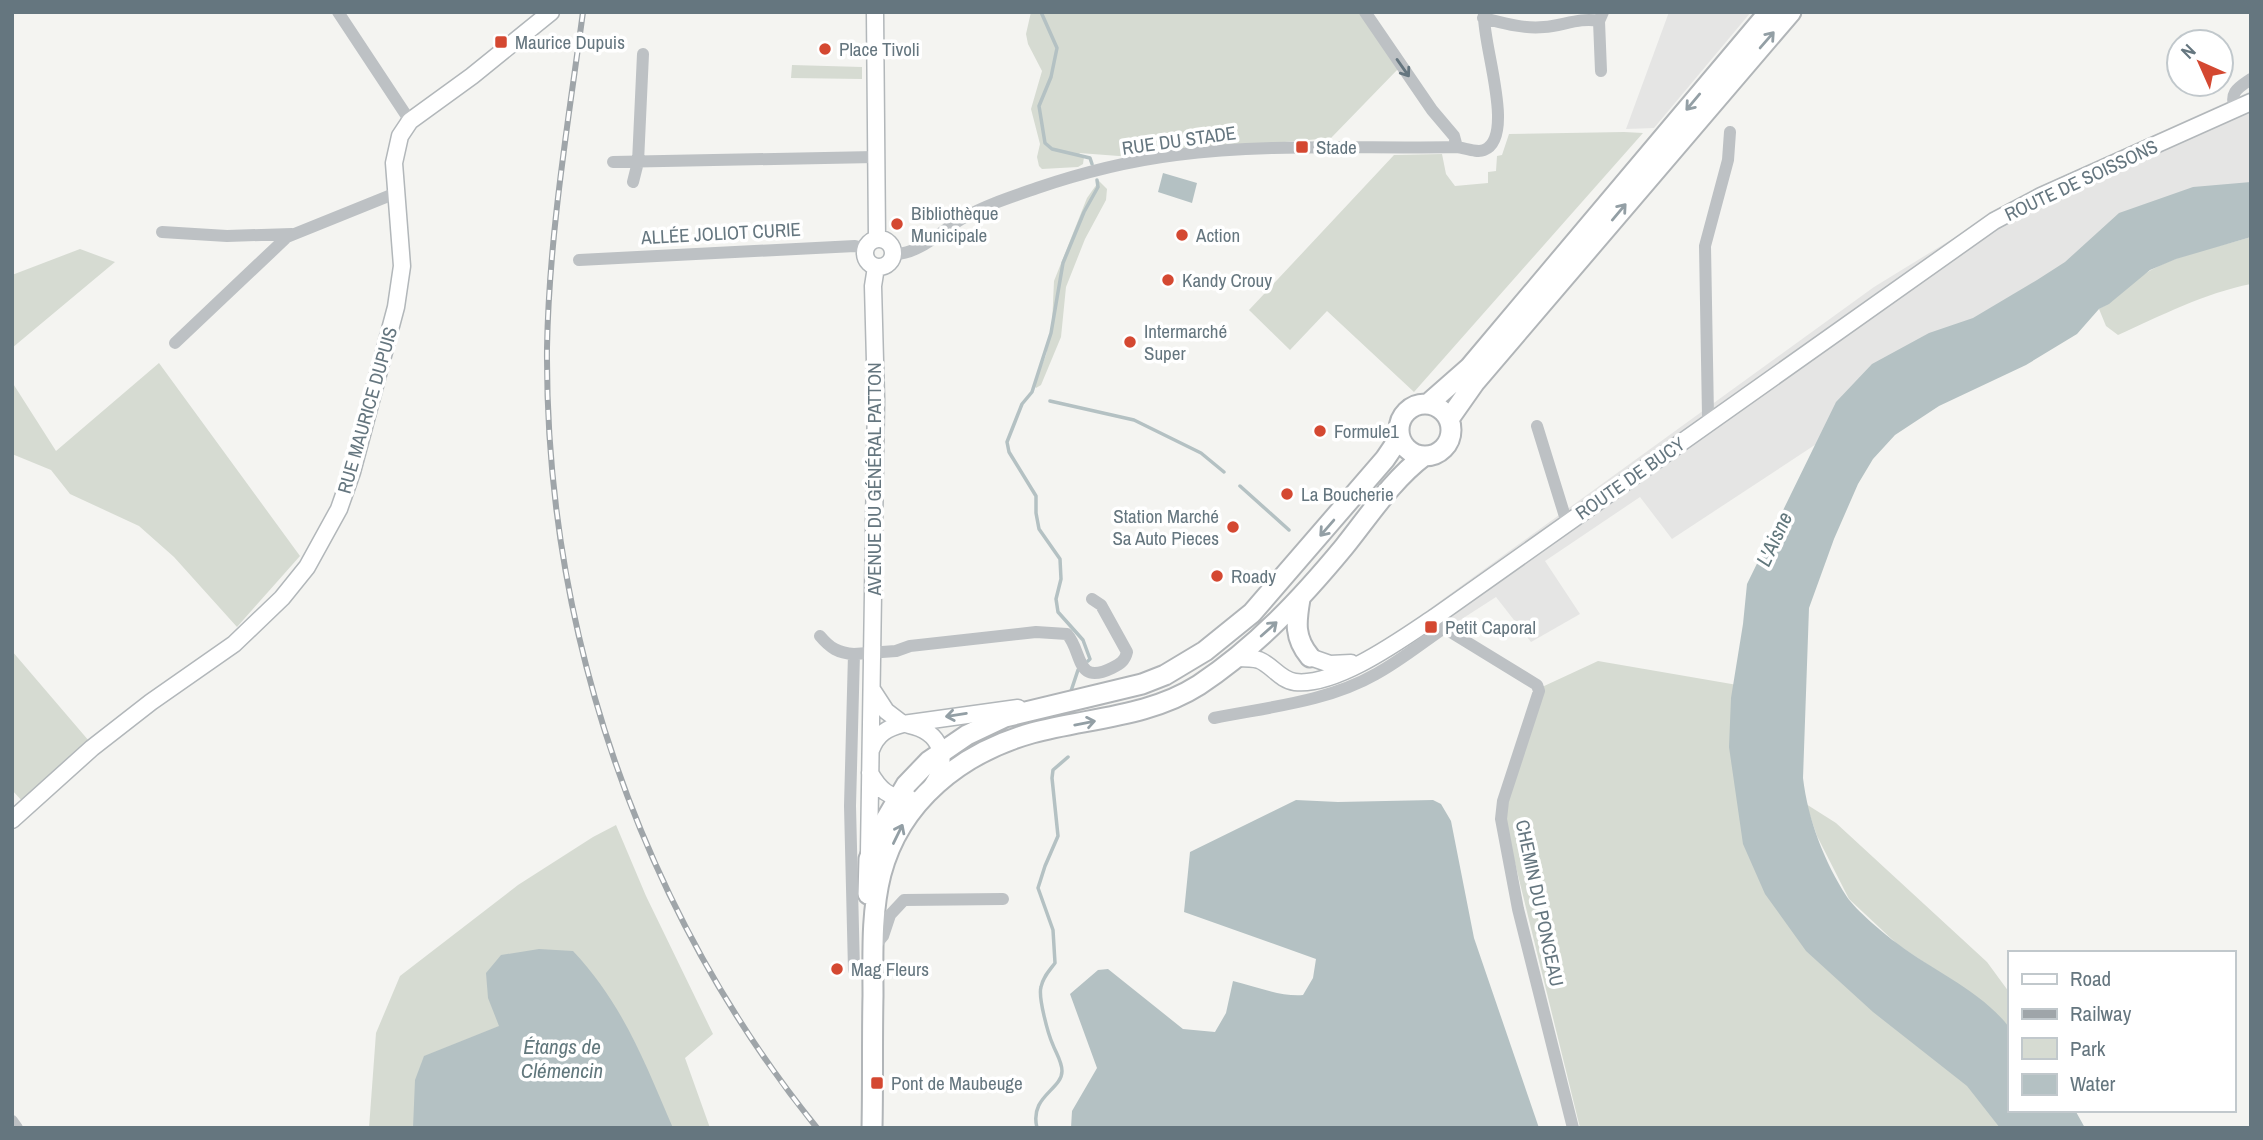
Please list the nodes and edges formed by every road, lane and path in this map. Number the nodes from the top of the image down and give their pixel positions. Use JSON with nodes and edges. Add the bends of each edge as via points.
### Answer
{"nodes":[{"id":1,"x":338,"y":12,"type":"edge"},
{"id":2,"x":551,"y":12,"type":"edge"},
{"id":3,"x":875,"y":12,"type":"edge"},
{"id":4,"x":1365,"y":12,"type":"edge"},
{"id":5,"x":1769,"y":12,"type":"edge"},
{"id":6,"x":1791,"y":12,"type":"edge"},
{"id":7,"x":1483,"y":15,"type":"edge"},
{"id":8,"x":1601,"y":16,"type":"edge"},
{"id":9,"x":643,"y":54,"type":"dead end"},
{"id":10,"x":1601,"y":71,"type":"dead end"},
{"id":11,"x":2251,"y":79,"type":"edge"},
{"id":12,"x":2251,"y":102,"type":"edge"},
{"id":13,"x":2235,"y":109,"type":"junction"},
{"id":14,"x":410,"y":121,"type":"junction"},
{"id":15,"x":1730,"y":132,"type":"dead end"},
{"id":16,"x":1457,"y":146,"type":"junction"},
{"id":17,"x":875,"y":157,"type":"junction"},
{"id":18,"x":613,"y":162,"type":"dead end"},
{"id":19,"x":638,"y":162,"type":"junction"},
{"id":20,"x":633,"y":182,"type":"dead end"},
{"id":21,"x":396,"y":193,"type":"junction"},
{"id":22,"x":162,"y":232,"type":"dead end"},
{"id":23,"x":292,"y":234,"type":"junction"},
{"id":24,"x":872,"y":244,"type":"junction"},
{"id":25,"x":893,"y":254,"type":"junction"},
{"id":26,"x":579,"y":260,"type":"dead end"},
{"id":27,"x":876,"y":267,"type":"junction"},
{"id":28,"x":1885,"y":298,"type":"joint"},
{"id":29,"x":175,"y":343,"type":"dead end"},
{"id":30,"x":1428,"y":404,"type":"junction"},
{"id":31,"x":1449,"y":419,"type":"junction"},
{"id":32,"x":1711,"y":421,"type":"junction"},
{"id":33,"x":1537,"y":426,"type":"dead end"},
{"id":34,"x":1400,"y":437,"type":"junction"},
{"id":35,"x":1424,"y":456,"type":"junction"},
{"id":36,"x":1567,"y":523,"type":"junction"},
{"id":37,"x":1092,"y":599,"type":"dead end"},
{"id":38,"x":1300,"y":599,"type":"junction"},
{"id":39,"x":1439,"y":622,"type":"junction"},
{"id":40,"x":820,"y":636,"type":"dead end"},
{"id":41,"x":873,"y":653,"type":"junction"},
{"id":42,"x":854,"y":654,"type":"junction"},
{"id":43,"x":1374,"y":656,"type":"junction"},
{"id":44,"x":1237,"y":657,"type":"junction"},
{"id":45,"x":1310,"y":657,"type":"joint"},
{"id":46,"x":873,"y":691,"type":"junction"},
{"id":47,"x":1048,"y":705,"type":"junction"},
{"id":48,"x":1214,"y":718,"type":"dead end"},
{"id":49,"x":906,"y":724,"type":"junction"},
{"id":50,"x":941,"y":751,"type":"junction"},
{"id":51,"x":870,"y":752,"type":"junction"},
{"id":52,"x":870,"y":773,"type":"junction"},
{"id":53,"x":929,"y":790,"type":"junction"},
{"id":54,"x":898,"y":798,"type":"junction"},
{"id":55,"x":12,"y":820,"type":"edge"},
{"id":56,"x":869,"y":859,"type":"junction"},
{"id":57,"x":1003,"y":899,"type":"dead end"},
{"id":58,"x":873,"y":948,"type":"junction"},
{"id":59,"x":872,"y":969,"type":"junction"},
{"id":60,"x":873,"y":1128,"type":"edge"},
{"id":61,"x":1573,"y":1128,"type":"edge"}],
"edges":[{"from":1,"to":14,"type":"street"},
{"from":2,"to":14,"type":"main road","name":"RUE MAURICE DUPUIS"},
{"from":3,"to":17,"type":"main road"},
{"from":4,"to":16,"type":"street","one_way":true},
{"from":5,"to":30,"type":"main road","one_way":true,"via":[[1469,368]]},
{"from":31,"to":6,"type":"main road","one_way":true,"via":[[1475,382]]},
{"from":7,"to":8,"type":"street","via":[[1517,26],[1545,27]]},
{"from":7,"to":16,"type":"street","name":"RUE DU STADE","via":[[1498,108],[1496,137],[1480,151]]},
{"from":8,"to":10,"type":"street"},
{"from":9,"to":19,"type":"street"},
{"from":11,"to":13,"type":"street","via":[[2232,95]]},
{"from":12,"to":13,"type":"main road","name":"ROUTE DE SOISSONS"},
{"from":13,"to":28,"type":"main road","name":"ROUTE DE SOISSONS","via":[[2011,210]]},
{"from":14,"to":21,"type":"main road","name":"RUE MAURICE DUPUIS","via":[[395,149]]},
{"from":15,"to":32,"type":"street","via":[[1728,160],[1705,246]]},
{"from":16,"to":25,"type":"street","name":"RUE DU STADE","via":[[1246,150],[1149,159],[1000,201],[916,249]]},
{"from":17,"to":19,"type":"street"},
{"from":17,"to":24,"type":"main road"},
{"from":18,"to":19,"type":"street"},
{"from":19,"to":20,"type":"street"},
{"from":21,"to":23,"type":"street"},
{"from":21,"to":55,"type":"main road","name":"RUE MAURICE DUPUIS","via":[[399,291],[354,465],[323,542],[257,624],[92,748]]},
{"from":22,"to":23,"type":"street"},
{"from":23,"to":29,"type":"street"},
{"from":24,"to":25,"type":"main road","via":[[890,244]]},
{"from":24,"to":26,"type":"street","name":"ALLÉE JOLIOT CURIE"},
{"from":24,"to":27,"type":"main road","via":[[868,262]]},
{"from":25,"to":27,"type":"main road","via":[[890,262]]},
{"from":27,"to":41,"type":"main road","name":"AVENUE DU GÉNÉRAL PATTON"},
{"from":28,"to":32,"type":"main road","name":"ROUTE DE BUCY"},
{"from":30,"to":31,"type":"main road","via":[[1437,406]]},
{"from":30,"to":34,"type":"main road","via":[[1405,414]]},
{"from":31,"to":35,"type":"main road","via":[[1447,444]]},
{"from":32,"to":36,"type":"main road","name":"ROUTE DE BUCY"},
{"from":33,"to":36,"type":"street"},
{"from":34,"to":35,"type":"main road","via":[[1409,450]]},
{"from":34,"to":47,"type":"main road","one_way":true,"via":[[1252,613],[1213,645],[1184,665],[1142,684]]},
{"from":35,"to":38,"type":"main road","via":[[1398,479]]},
{"from":36,"to":39,"type":"main road","name":"ROUTE DE BUCY"},
{"from":37,"to":41,"type":"street","via":[[1101,605],[1127,652],[1120,663],[1096,674],[1082,667],[1067,634],[909,654]]},
{"from":44,"to":38,"type":"main road","one_way":true},
{"from":38,"to":45,"type":"main road","via":[[1296,626]]},
{"from":39,"to":43,"type":"main road","name":"ROUTE DE BUCY"},
{"from":39,"to":48,"type":"street","name":"ROUTE DE BUCY","via":[[1378,674],[1342,690]]},
{"from":39,"to":61,"type":"street","name":"CHEMIN DU PONCEAU","via":[[1537,685],[1539,691],[1501,819],[1518,909]]},
{"from":40,"to":42,"type":"street","via":[[830,648]]},
{"from":41,"to":42,"type":"street"},
{"from":41,"to":46,"type":"main road","name":"AVENUE DU GÉNÉRAL PATTON"},
{"from":42,"to":59,"type":"street","via":[[850,806],[854,970]]},
{"from":43,"to":44,"type":"main road","name":"ROUTE DE BUCY","via":[[1334,675],[1295,682],[1259,660]]},
{"from":43,"to":45,"type":"main road","name":"ROUTE DE BUCY","via":[[1341,664]]},
{"from":53,"to":44,"type":"main road","one_way":true,"via":[[979,755],[1013,740],[1137,711],[1182,694]]},
{"from":46,"to":49,"type":"main road","via":[[886,710]]},
{"from":46,"to":51,"type":"main road","name":"AVENUE DU GÉNÉRAL PATTON"},
{"from":47,"to":49,"type":"main road","one_way":true},
{"from":47,"to":50,"type":"main road","via":[[1005,717]]},
{"from":49,"to":50,"type":"main road","via":[[929,733]]},
{"from":49,"to":51,"type":"main road","via":[[885,731]]},
{"from":50,"to":53,"type":"main road","via":[[940,774]]},
{"from":50,"to":54,"type":"main road"},
{"from":51,"to":52,"type":"main road"},
{"from":52,"to":54,"type":"main road","via":[[881,790]]},
{"from":52,"to":56,"type":"main road"},
{"from":53,"to":54,"type":"main road","via":[[914,798]]},
{"from":58,"to":53,"type":"main road","one_way":true,"via":[[881,874],[905,821]]},
{"from":54,"to":56,"type":"main road"},
{"from":56,"to":58,"type":"main road"},
{"from":57,"to":58,"type":"street","via":[[904,900],[890,915]]},
{"from":58,"to":59,"type":"main road"},
{"from":59,"to":60,"type":"main road"}]}
